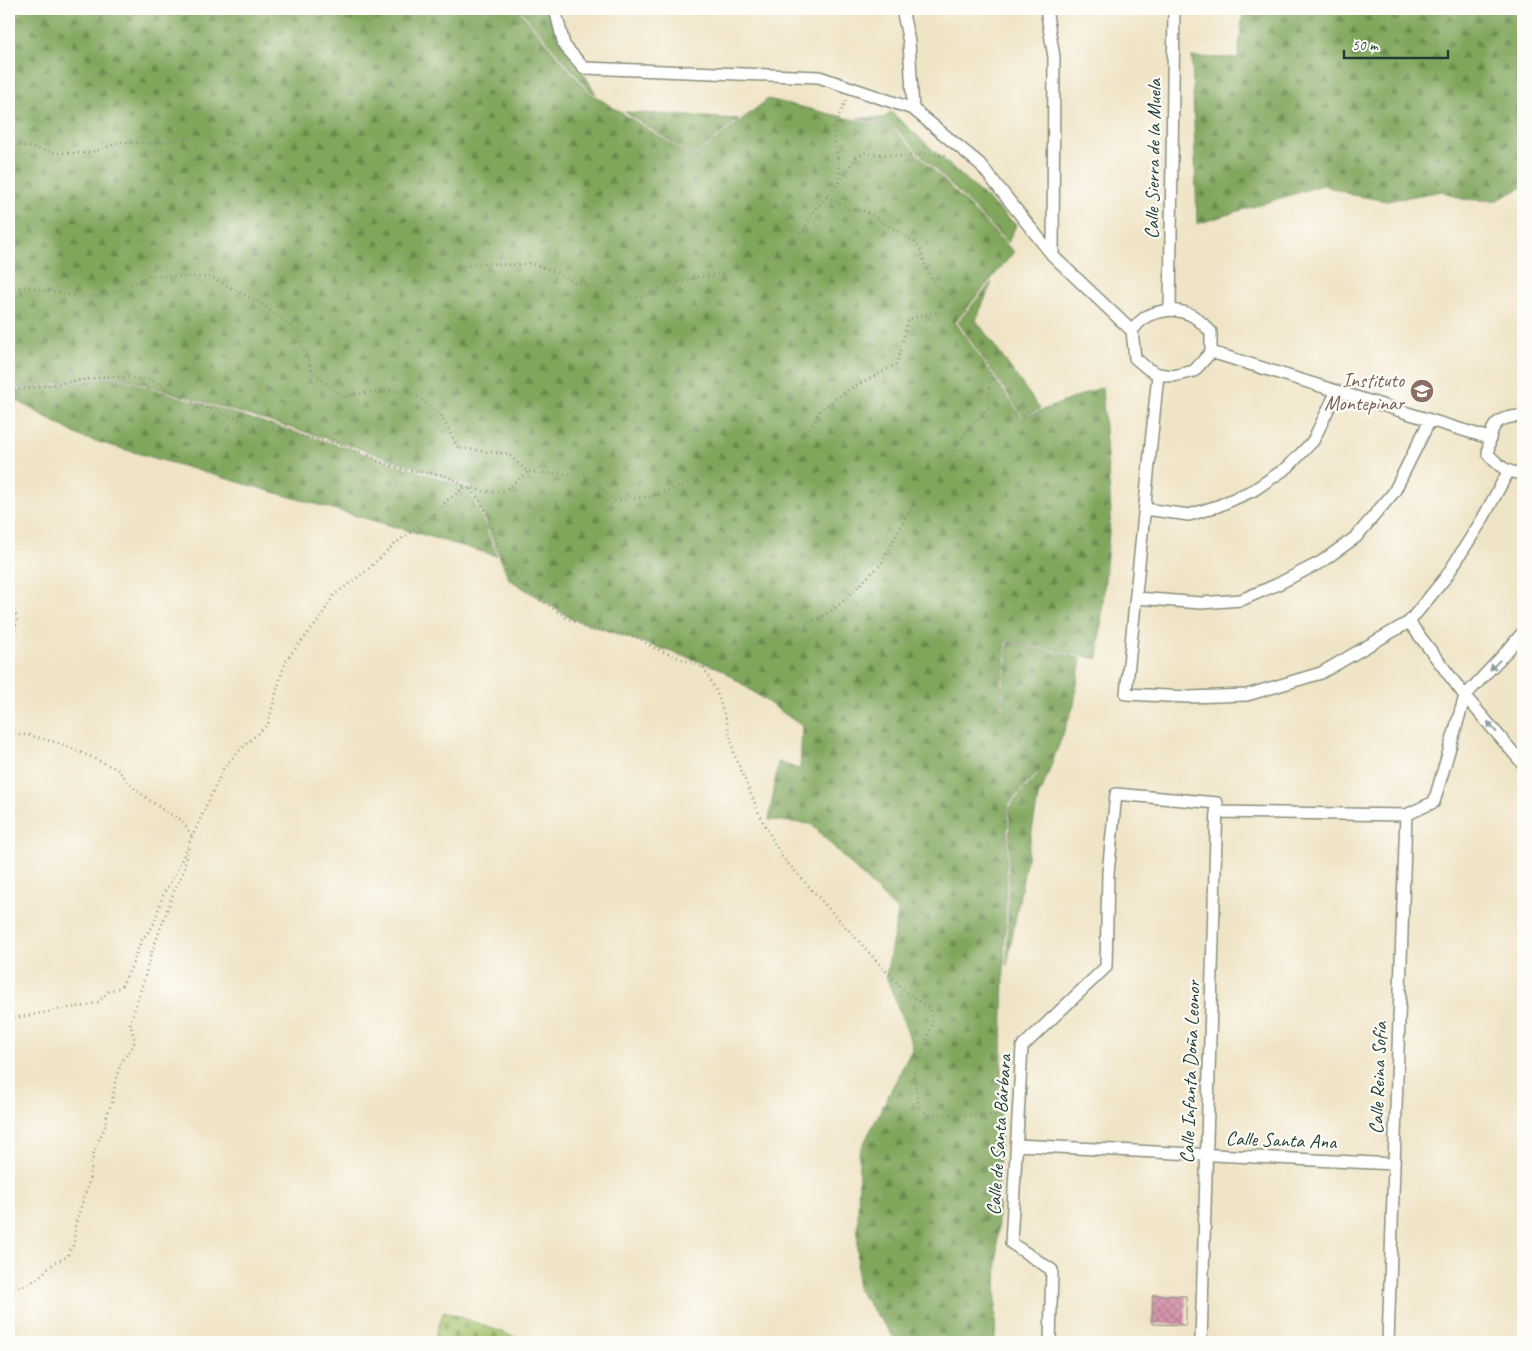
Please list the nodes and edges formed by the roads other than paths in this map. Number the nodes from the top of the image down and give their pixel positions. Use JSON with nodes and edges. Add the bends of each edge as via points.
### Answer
{"nodes":[{"id":1,"x":555,"y":9,"type":"edge"},
{"id":2,"x":902,"y":9,"type":"edge"},
{"id":3,"x":1046,"y":9,"type":"edge"},
{"id":4,"x":1174,"y":9,"type":"edge"},
{"id":5,"x":913,"y":109,"type":"junction"},
{"id":6,"x":1053,"y":256,"type":"junction"},
{"id":7,"x":1170,"y":310,"type":"junction"},
{"id":8,"x":1132,"y":331,"type":"junction"},
{"id":9,"x":1211,"y":352,"type":"junction"},
{"id":10,"x":1158,"y":374,"type":"junction"},
{"id":11,"x":1337,"y":392,"type":"junction"},
{"id":12,"x":1523,"y":416,"type":"edge"},
{"id":13,"x":1430,"y":420,"type":"junction"},
{"id":14,"x":1489,"y":438,"type":"junction"},
{"id":15,"x":1508,"y":472,"type":"junction"},
{"id":16,"x":1523,"y":474,"type":"edge"},
{"id":17,"x":1144,"y":509,"type":"junction"},
{"id":18,"x":1136,"y":598,"type":"junction"},
{"id":19,"x":1409,"y":622,"type":"junction"},
{"id":20,"x":1523,"y":632,"type":"edge"},
{"id":21,"x":1465,"y":696,"type":"junction"},
{"id":22,"x":1523,"y":764,"type":"edge"},
{"id":23,"x":1216,"y":807,"type":"junction"},
{"id":24,"x":1406,"y":815,"type":"junction"},
{"id":25,"x":1017,"y":1146,"type":"junction"},
{"id":26,"x":1207,"y":1156,"type":"junction"},
{"id":27,"x":1394,"y":1164,"type":"junction"},
{"id":28,"x":1050,"y":1342,"type":"edge"},
{"id":29,"x":1201,"y":1342,"type":"edge"},
{"id":30,"x":1388,"y":1342,"type":"edge"}],
"edges":[{"from":1,"to":5,"type":"street","via":[[564,45],[584,68],[819,77]]},
{"from":2,"to":5,"type":"street","via":[[909,42]]},
{"from":3,"to":6,"type":"street","via":[[1054,57]]},
{"from":4,"to":7,"type":"street","name":"Calle Sierra de la Muela"},
{"from":5,"to":6,"type":"street","via":[[980,164]]},
{"from":6,"to":8,"type":"street"},
{"from":7,"to":8,"type":"street","via":[[1152,313],[1140,320]]},
{"from":7,"to":9,"type":"street","via":[[1195,316],[1211,332]]},
{"from":8,"to":10,"type":"street","via":[[1135,358]]},
{"from":9,"to":10,"type":"street","via":[[1194,371],[1173,376]]},
{"from":9,"to":11,"type":"street"},
{"from":10,"to":17,"type":"street"},
{"from":11,"to":13,"type":"street"},
{"from":11,"to":17,"type":"street","via":[[1314,441],[1288,467],[1254,490],[1189,515]]},
{"from":12,"to":14,"type":"street","via":[[1508,416],[1495,424]]},
{"from":13,"to":14,"type":"street"},
{"from":13,"to":18,"type":"street","via":[[1394,492],[1356,537],[1321,562],[1241,600],[1201,602]]},
{"from":14,"to":15,"type":"street","via":[[1488,454]]},
{"from":15,"to":16,"type":"street"},
{"from":15,"to":19,"type":"street","via":[[1446,577]]},
{"from":17,"to":18,"type":"street"},
{"from":18,"to":19,"type":"street","via":[[1126,694],[1247,695],[1321,673]]},
{"from":19,"to":21,"type":"street"},
{"from":20,"to":21,"type":"street","one_way":true},
{"from":22,"to":21,"type":"street","one_way":true},
{"from":21,"to":24,"type":"street","via":[[1434,802]]},
{"from":23,"to":24,"type":"street"},
{"from":23,"to":25,"type":"street","name":"Calle de Santa Bárbara","via":[[1116,794],[1108,873],[1106,967],[1022,1047]]},
{"from":23,"to":26,"type":"street","name":"Calle Infanta Doña Leonor"},
{"from":24,"to":27,"type":"street","name":"Calle Reina Sofía"},
{"from":25,"to":26,"type":"street","name":"Calle Santa Ana"},
{"from":25,"to":28,"type":"street","name":"Calle de Santa Bárbara","via":[[1011,1243],[1052,1270]]},
{"from":26,"to":27,"type":"street","name":"Calle Santa Ana"},
{"from":26,"to":29,"type":"street","name":"Calle Infanta Doña Leonor"},
{"from":27,"to":30,"type":"street","name":"Calle Reina Sofía"}]}
